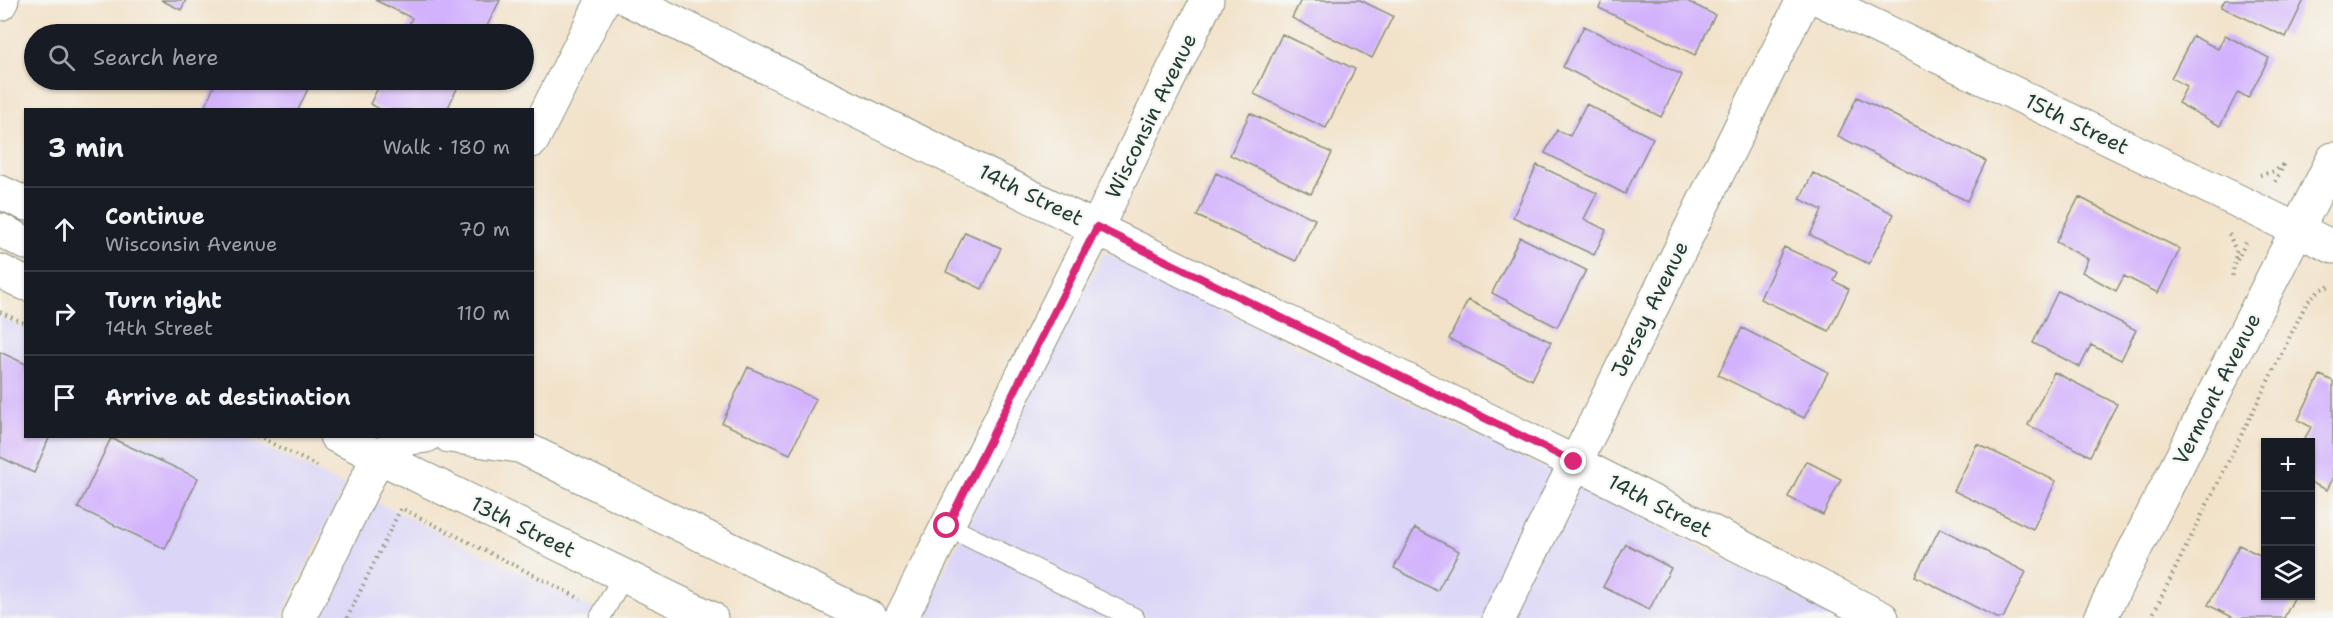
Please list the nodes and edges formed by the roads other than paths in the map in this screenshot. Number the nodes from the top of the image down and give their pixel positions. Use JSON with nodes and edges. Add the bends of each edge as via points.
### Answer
{"nodes":[{"id":1,"x":2,"y":0,"type":"edge"},
{"id":2,"x":603,"y":0,"type":"edge"},
{"id":3,"x":629,"y":0,"type":"edge"},
{"id":4,"x":1208,"y":0,"type":"edge"},
{"id":5,"x":1803,"y":0,"type":"edge"},
{"id":6,"x":1821,"y":0,"type":"edge"},
{"id":7,"x":0,"y":4,"type":"edge"},
{"id":8,"x":534,"y":137,"type":"edge"},
{"id":9,"x":2333,"y":159,"type":"edge"},
{"id":10,"x":0,"y":192,"type":"edge"},
{"id":11,"x":24,"y":203,"type":"edge"},
{"id":12,"x":1097,"y":227,"type":"junction"},
{"id":13,"x":0,"y":230,"type":"edge"},
{"id":14,"x":2298,"y":230,"type":"junction"},
{"id":15,"x":24,"y":242,"type":"edge"},
{"id":16,"x":2333,"y":248,"type":"edge"},
{"id":17,"x":0,"y":272,"type":"edge"},
{"id":18,"x":24,"y":283,"type":"edge"},
{"id":19,"x":340,"y":438,"type":"edge"},
{"id":20,"x":408,"y":438,"type":"edge"},
{"id":21,"x":473,"y":438,"type":"edge"},
{"id":22,"x":508,"y":441,"type":"edge"},
{"id":23,"x":378,"y":457,"type":"junction"},
{"id":24,"x":1574,"y":462,"type":"junction"},
{"id":25,"x":947,"y":526,"type":"junction"},
{"id":26,"x":622,"y":576,"type":"junction"},
{"id":27,"x":602,"y":614,"type":"edge"},
{"id":28,"x":299,"y":618,"type":"edge"},
{"id":29,"x":711,"y":618,"type":"edge"},
{"id":30,"x":871,"y":618,"type":"edge"},
{"id":31,"x":901,"y":618,"type":"edge"},
{"id":32,"x":1134,"y":618,"type":"edge"},
{"id":33,"x":1499,"y":618,"type":"edge"},
{"id":34,"x":1882,"y":618,"type":"edge"},
{"id":35,"x":2100,"y":618,"type":"edge"}],
"edges":[{"from":1,"to":7,"type":"main road"},
{"from":2,"to":8,"type":"main road"},
{"from":3,"to":12,"type":"main road","name":"14th Street"},
{"from":4,"to":12,"type":"main road","name":"Wisconsin Avenue"},
{"from":5,"to":24,"type":"main road","name":"Jersey Avenue"},
{"from":6,"to":14,"type":"main road","name":"15th Street"},
{"from":9,"to":14,"type":"main road","name":"Vermont Avenue"},
{"from":10,"to":11,"type":"main road"},
{"from":12,"to":24,"type":"main road","name":"14th Street"},
{"from":12,"to":25,"type":"main road","name":"Wisconsin Avenue"},
{"from":13,"to":15,"type":"main road"},
{"from":14,"to":16,"type":"main road","name":"15th Street"},
{"from":14,"to":35,"type":"main road","name":"Vermont Avenue"},
{"from":17,"to":18,"type":"main road"},
{"from":19,"to":23,"type":"main road","name":"13th Street"},
{"from":20,"to":23,"type":"main road"},
{"from":21,"to":22,"type":"main road"},
{"from":22,"to":30,"type":"main road"},
{"from":23,"to":26,"type":"main road","name":"13th Street"},
{"from":23,"to":28,"type":"main road"},
{"from":24,"to":33,"type":"main road","name":"Jersey Avenue"},
{"from":24,"to":34,"type":"main road","name":"14th Street"},
{"from":25,"to":31,"type":"main road","name":"Wisconsin Avenue"},
{"from":25,"to":32,"type":"lane"},
{"from":26,"to":27,"type":"lane"},
{"from":26,"to":29,"type":"main road","name":"13th Street"}]}
